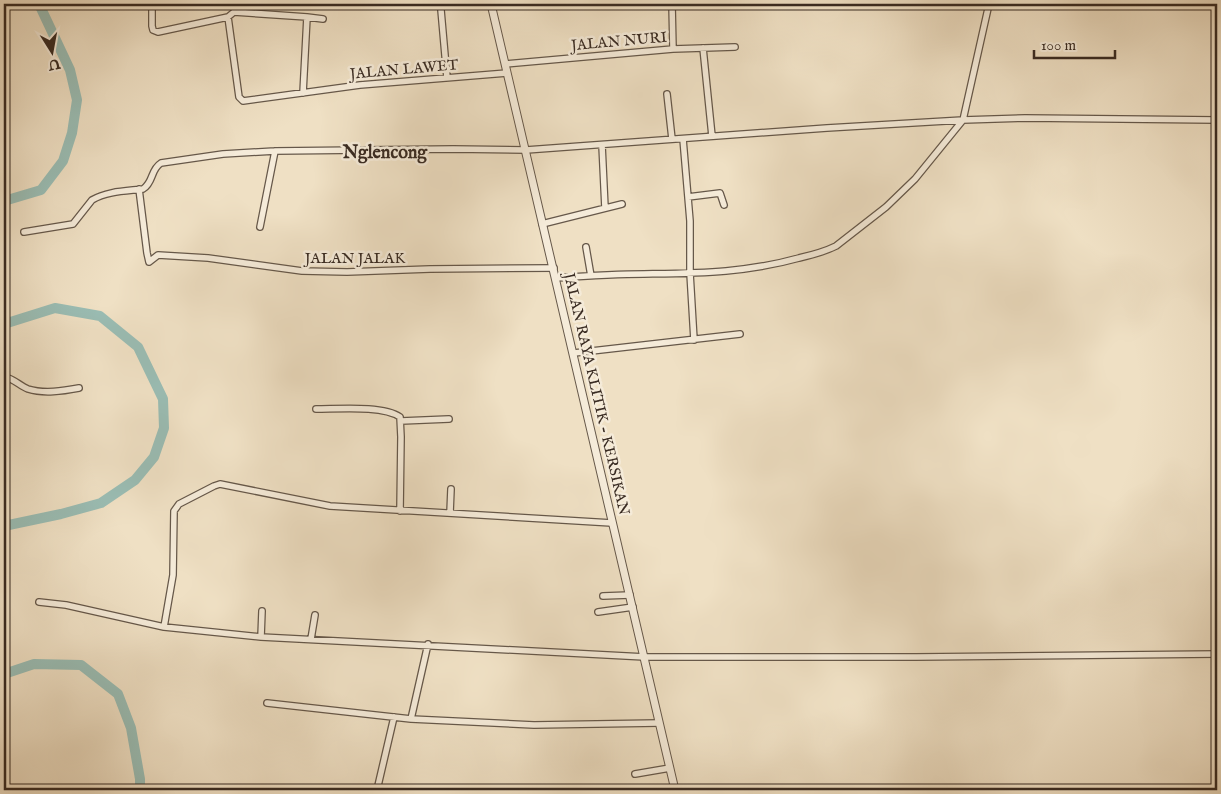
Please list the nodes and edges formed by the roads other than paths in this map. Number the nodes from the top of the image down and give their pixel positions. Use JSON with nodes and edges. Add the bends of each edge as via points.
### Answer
{"nodes":[{"id":1,"x":152,"y":4,"type":"edge"},
{"id":2,"x":234,"y":4,"type":"edge"},
{"id":3,"x":491,"y":4,"type":"edge"},
{"id":4,"x":672,"y":4,"type":"edge"},
{"id":5,"x":989,"y":4,"type":"edge"},
{"id":6,"x":441,"y":10,"type":"dead end"},
{"id":7,"x":234,"y":12,"type":"junction"},
{"id":8,"x":228,"y":17,"type":"junction"},
{"id":9,"x":306,"y":17,"type":"junction"},
{"id":10,"x":323,"y":19,"type":"dead end"},
{"id":11,"x":735,"y":47,"type":"dead end"},
{"id":12,"x":703,"y":48,"type":"junction"},
{"id":13,"x":673,"y":49,"type":"junction"},
{"id":14,"x":505,"y":64,"type":"junction"},
{"id":15,"x":507,"y":73,"type":"junction"},
{"id":16,"x":447,"y":78,"type":"junction"},
{"id":17,"x":303,"y":92,"type":"junction"},
{"id":18,"x":667,"y":94,"type":"dead end"},
{"id":19,"x":963,"y":120,"type":"junction"},
{"id":20,"x":1217,"y":120,"type":"edge"},
{"id":21,"x":712,"y":136,"type":"junction"},
{"id":22,"x":683,"y":139,"type":"junction"},
{"id":23,"x":672,"y":140,"type":"junction"},
{"id":24,"x":602,"y":145,"type":"junction"},
{"id":25,"x":526,"y":150,"type":"junction"},
{"id":26,"x":275,"y":151,"type":"junction"},
{"id":27,"x":139,"y":189,"type":"junction"},
{"id":28,"x":688,"y":198,"type":"junction"},
{"id":29,"x":622,"y":204,"type":"dead end"},
{"id":30,"x":724,"y":205,"type":"dead end"},
{"id":31,"x":605,"y":208,"type":"junction"},
{"id":32,"x":542,"y":224,"type":"junction"},
{"id":33,"x":260,"y":227,"type":"dead end"},
{"id":34,"x":24,"y":232,"type":"dead end"},
{"id":35,"x":586,"y":247,"type":"dead end"},
{"id":36,"x":554,"y":268,"type":"junction"},
{"id":37,"x":690,"y":273,"type":"junction"},
{"id":38,"x":591,"y":276,"type":"junction"},
{"id":39,"x":556,"y":278,"type":"junction"},
{"id":40,"x":740,"y":334,"type":"dead end"},
{"id":41,"x":694,"y":340,"type":"junction"},
{"id":42,"x":574,"y":354,"type":"junction"},
{"id":43,"x":4,"y":377,"type":"edge"},
{"id":44,"x":79,"y":388,"type":"dead end"},
{"id":45,"x":316,"y":408,"type":"dead end"},
{"id":46,"x":449,"y":419,"type":"dead end"},
{"id":47,"x":401,"y":421,"type":"junction"},
{"id":48,"x":451,"y":489,"type":"dead end"},
{"id":49,"x":400,"y":511,"type":"junction"},
{"id":50,"x":450,"y":513,"type":"junction"},
{"id":51,"x":612,"y":523,"type":"junction"},
{"id":52,"x":630,"y":595,"type":"junction"},
{"id":53,"x":603,"y":596,"type":"dead end"},
{"id":54,"x":39,"y":602,"type":"dead end"},
{"id":55,"x":633,"y":608,"type":"junction"},
{"id":56,"x":262,"y":611,"type":"dead end"},
{"id":57,"x":598,"y":612,"type":"dead end"},
{"id":58,"x":315,"y":615,"type":"dead end"},
{"id":59,"x":164,"y":627,"type":"junction"},
{"id":60,"x":260,"y":637,"type":"junction"},
{"id":61,"x":311,"y":639,"type":"junction"},
{"id":62,"x":428,"y":644,"type":"junction"},
{"id":63,"x":1217,"y":654,"type":"edge"},
{"id":64,"x":645,"y":657,"type":"junction"},
{"id":65,"x":268,"y":703,"type":"dead end"},
{"id":66,"x":394,"y":717,"type":"junction"},
{"id":67,"x":410,"y":719,"type":"junction"},
{"id":68,"x":659,"y":724,"type":"junction"},
{"id":69,"x":670,"y":768,"type":"junction"},
{"id":70,"x":635,"y":774,"type":"dead end"},
{"id":71,"x":377,"y":790,"type":"edge"},
{"id":72,"x":675,"y":790,"type":"edge"}],
"edges":[{"from":1,"to":8,"type":"street","via":[[155,32]]},
{"from":2,"to":7,"type":"street"},
{"from":3,"to":14,"type":"street","name":"JALAN RAYA KLITIK - KERSIKAN"},
{"from":4,"to":13,"type":"street"},
{"from":5,"to":19,"type":"street"},
{"from":6,"to":16,"type":"street"},
{"from":7,"to":8,"type":"street"},
{"from":7,"to":9,"type":"street"},
{"from":8,"to":17,"type":"street","name":"JALAN LAWET","via":[[240,99]]},
{"from":9,"to":10,"type":"street"},
{"from":9,"to":17,"type":"street"},
{"from":11,"to":12,"type":"street","name":"JALAN NURI"},
{"from":12,"to":13,"type":"street","name":"JALAN NURI"},
{"from":12,"to":21,"type":"street"},
{"from":13,"to":14,"type":"street","name":"JALAN NURI"},
{"from":14,"to":15,"type":"street","name":"JALAN RAYA KLITIK - KERSIKAN"},
{"from":15,"to":16,"type":"street","name":"JALAN LAWET"},
{"from":15,"to":25,"type":"street","name":"JALAN RAYA KLITIK - KERSIKAN"},
{"from":16,"to":17,"type":"street","name":"JALAN LAWET"},
{"from":18,"to":23,"type":"street"},
{"from":19,"to":20,"type":"street"},
{"from":19,"to":21,"type":"street"},
{"from":19,"to":37,"type":"street","via":[[915,179],[886,208],[836,246],[776,265]]},
{"from":21,"to":22,"type":"street"},
{"from":22,"to":23,"type":"street"},
{"from":22,"to":28,"type":"street"},
{"from":23,"to":24,"type":"street"},
{"from":24,"to":25,"type":"street"},
{"from":24,"to":31,"type":"street"},
{"from":25,"to":26,"type":"street"},
{"from":25,"to":32,"type":"street","name":"JALAN RAYA KLITIK - KERSIKAN"},
{"from":26,"to":27,"type":"street","via":[[161,162],[155,167],[148,186]]},
{"from":26,"to":33,"type":"street"},
{"from":27,"to":34,"type":"street","via":[[96,197],[73,224]]},
{"from":27,"to":36,"type":"street","name":"JALAN JALAK","via":[[149,262],[158,255],[208,258],[302,271]]},
{"from":28,"to":30,"type":"street","via":[[720,193]]},
{"from":28,"to":37,"type":"street"},
{"from":29,"to":31,"type":"street"},
{"from":31,"to":32,"type":"street"},
{"from":32,"to":36,"type":"street","name":"JALAN RAYA KLITIK - KERSIKAN"},
{"from":35,"to":38,"type":"street"},
{"from":36,"to":39,"type":"street","name":"JALAN RAYA KLITIK - KERSIKAN"},
{"from":37,"to":38,"type":"street"},
{"from":37,"to":41,"type":"street"},
{"from":38,"to":39,"type":"street"},
{"from":39,"to":42,"type":"street","name":"JALAN RAYA KLITIK - KERSIKAN"},
{"from":40,"to":41,"type":"street"},
{"from":41,"to":42,"type":"street"},
{"from":42,"to":51,"type":"street","name":"JALAN RAYA KLITIK - KERSIKAN"},
{"from":43,"to":44,"type":"street","via":[[31,390]]},
{"from":45,"to":47,"type":"street","via":[[376,410],[396,414]]},
{"from":46,"to":47,"type":"street"},
{"from":47,"to":49,"type":"street"},
{"from":48,"to":50,"type":"street"},
{"from":49,"to":50,"type":"street"},
{"from":49,"to":59,"type":"street","via":[[330,506],[228,485],[214,486],[180,504],[174,511],[173,575]]},
{"from":50,"to":51,"type":"street"},
{"from":51,"to":52,"type":"street","name":"JALAN RAYA KLITIK - KERSIKAN"},
{"from":52,"to":53,"type":"street"},
{"from":52,"to":55,"type":"street","name":"JALAN RAYA KLITIK - KERSIKAN"},
{"from":54,"to":59,"type":"street"},
{"from":55,"to":57,"type":"street"},
{"from":55,"to":64,"type":"street","name":"JALAN RAYA KLITIK - KERSIKAN"},
{"from":56,"to":60,"type":"street"},
{"from":58,"to":61,"type":"street"},
{"from":59,"to":60,"type":"street"},
{"from":60,"to":61,"type":"street"},
{"from":61,"to":62,"type":"street"},
{"from":62,"to":64,"type":"street"},
{"from":62,"to":67,"type":"street"},
{"from":63,"to":64,"type":"street"},
{"from":64,"to":68,"type":"street","name":"JALAN RAYA KLITIK - KERSIKAN"},
{"from":65,"to":66,"type":"street"},
{"from":66,"to":67,"type":"street"},
{"from":66,"to":71,"type":"street"},
{"from":67,"to":68,"type":"street","via":[[534,725]]},
{"from":68,"to":69,"type":"street","name":"JALAN RAYA KLITIK - KERSIKAN"},
{"from":69,"to":70,"type":"street"},
{"from":69,"to":72,"type":"street","name":"JALAN RAYA KLITIK - KERSIKAN"}]}
